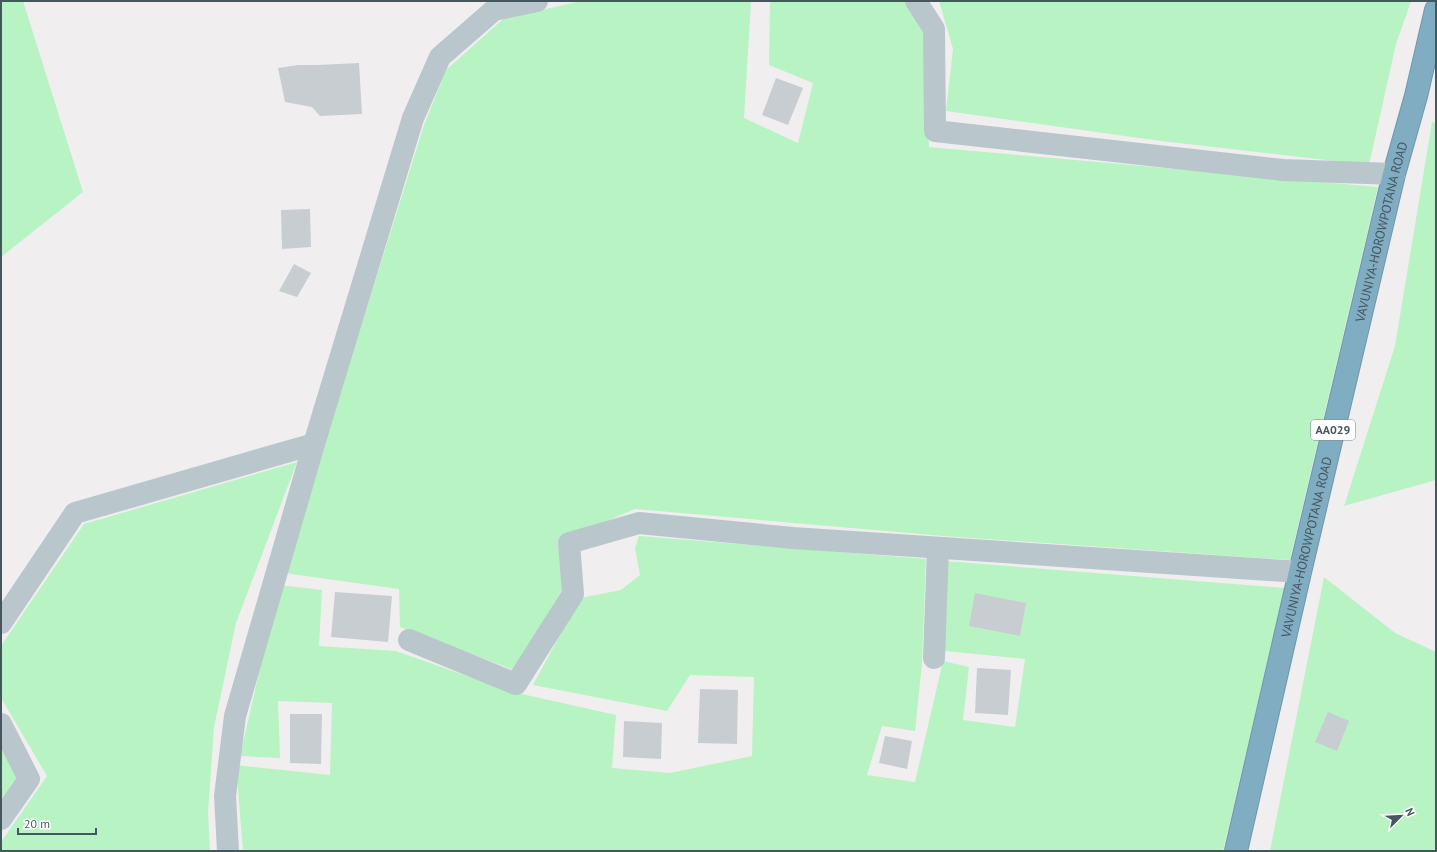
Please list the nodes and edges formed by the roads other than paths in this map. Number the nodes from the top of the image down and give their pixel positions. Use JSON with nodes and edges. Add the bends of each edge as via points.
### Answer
{"nodes":[{"id":1,"x":537,"y":1,"type":"edge"},
{"id":2,"x":916,"y":1,"type":"edge"},
{"id":3,"x":1436,"y":10,"type":"edge"},
{"id":4,"x":1394,"y":174,"type":"junction"},
{"id":5,"x":314,"y":444,"type":"junction"},
{"id":6,"x":938,"y":548,"type":"junction"},
{"id":7,"x":1300,"y":572,"type":"junction"},
{"id":8,"x":1,"y":624,"type":"edge"},
{"id":9,"x":409,"y":640,"type":"dead end"},
{"id":10,"x":934,"y":658,"type":"dead end"},
{"id":11,"x":1,"y":724,"type":"edge"},
{"id":12,"x":1,"y":819,"type":"edge"},
{"id":13,"x":228,"y":851,"type":"edge"},
{"id":14,"x":1236,"y":851,"type":"edge"}],
"edges":[{"from":1,"to":5,"type":"street","via":[[494,10],[440,57],[413,118]]},
{"from":2,"to":4,"type":"street","via":[[934,29],[935,131],[1283,170]]},
{"from":3,"to":4,"type":"highway","name":"VAVUNIYA-HOROWPOTANA ROAD","number":"AA029"},
{"from":4,"to":7,"type":"highway","name":"VAVUNIYA-HOROWPOTANA ROAD","number":"AA029"},
{"from":5,"to":8,"type":"street","via":[[75,513]]},
{"from":5,"to":13,"type":"street","via":[[234,716],[225,796]]},
{"from":6,"to":7,"type":"street"},
{"from":6,"to":9,"type":"street","via":[[793,538],[639,523],[569,543],[573,594],[516,684]]},
{"from":6,"to":10,"type":"street"},
{"from":7,"to":14,"type":"highway","name":"VAVUNIYA-HOROWPOTANA ROAD","number":"AA029"},
{"from":11,"to":12,"type":"street","via":[[30,779]]}]}
